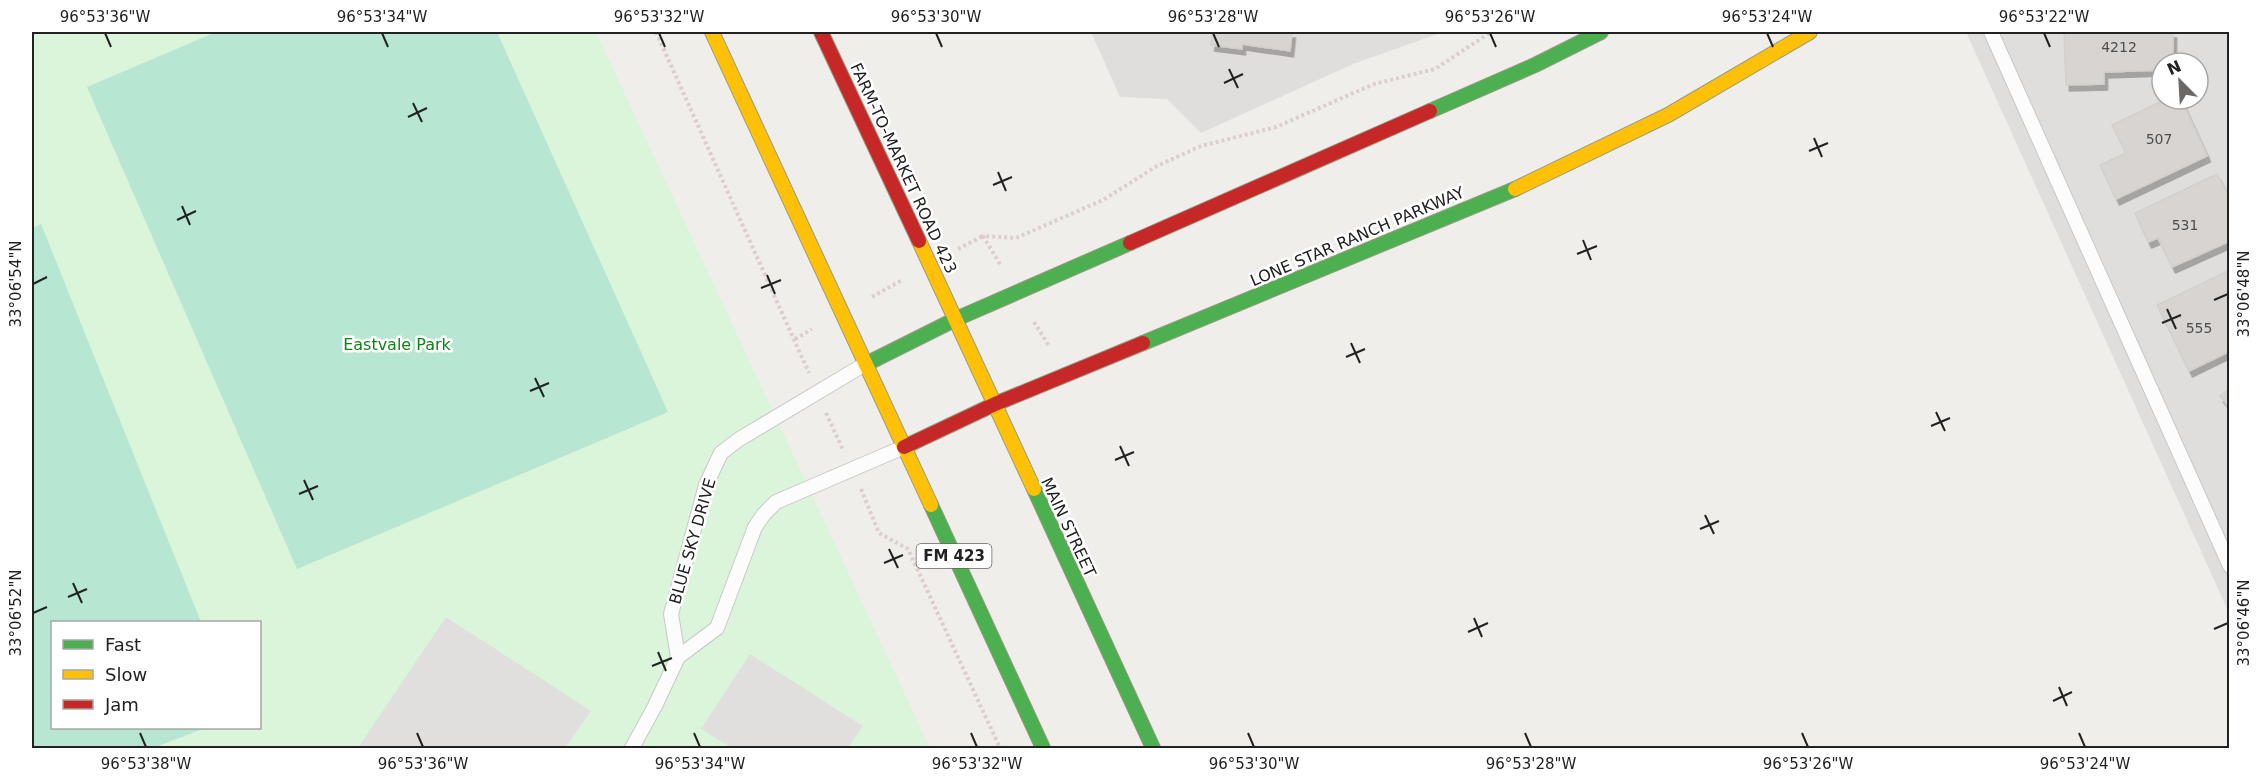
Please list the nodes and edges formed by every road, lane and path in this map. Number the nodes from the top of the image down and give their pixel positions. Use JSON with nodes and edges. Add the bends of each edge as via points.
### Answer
{"nodes":[{"id":1,"x":712,"y":32,"type":"edge"},
{"id":2,"x":821,"y":32,"type":"edge"},
{"id":3,"x":1602,"y":32,"type":"edge"},
{"id":4,"x":1810,"y":32,"type":"edge"},
{"id":5,"x":1991,"y":32,"type":"edge"},
{"id":6,"x":983,"y":236,"type":"dead end"},
{"id":7,"x":931,"y":264,"type":"junction"},
{"id":8,"x":842,"y":313,"type":"junction"},
{"id":9,"x":956,"y":319,"type":"junction"},
{"id":10,"x":795,"y":339,"type":"dead end"},
{"id":11,"x":866,"y":364,"type":"junction"},
{"id":12,"x":995,"y":404,"type":"junction"},
{"id":13,"x":904,"y":447,"type":"junction"},
{"id":14,"x":2229,"y":566,"type":"edge"},
{"id":15,"x":678,"y":657,"type":"junction"},
{"id":16,"x":632,"y":748,"type":"edge"},
{"id":17,"x":1042,"y":748,"type":"edge"},
{"id":18,"x":1153,"y":748,"type":"edge"}],
"edges":[{"from":1,"to":8,"type":"main road","number":"FM 423"},
{"from":2,"to":7,"type":"main road","name":"FARM-TO-MARKET ROAD 423"},
{"from":3,"to":9,"type":"main road"},
{"from":4,"to":12,"type":"main road","name":"LONE STAR RANCH PARKWAY","via":[[1734,79],[1558,170]]},
{"from":5,"to":14,"type":"lane"},
{"from":6,"to":7,"type":"path"},
{"from":7,"to":8,"type":"path"},
{"from":7,"to":9,"type":"main road","name":"FARM-TO-MARKET ROAD 423"},
{"from":8,"to":10,"type":"path"},
{"from":8,"to":11,"type":"main road","number":"FM 423"},
{"from":9,"to":11,"type":"main road"},
{"from":9,"to":12,"type":"main road","name":"MAIN STREET"},
{"from":11,"to":13,"type":"main road","number":"FM 423"},
{"from":11,"to":15,"type":"lane","name":"BLUE SKY DRIVE","via":[[721,453],[706,485],[671,614]]},
{"from":12,"to":13,"type":"main road","name":"LONE STAR RANCH PARKWAY"},
{"from":12,"to":18,"type":"main road","name":"MAIN STREET"},
{"from":13,"to":15,"type":"lane","via":[[777,502],[764,514],[743,555],[717,628]]},
{"from":13,"to":17,"type":"main road","number":"FM 423"},
{"from":15,"to":16,"type":"lane"}]}
